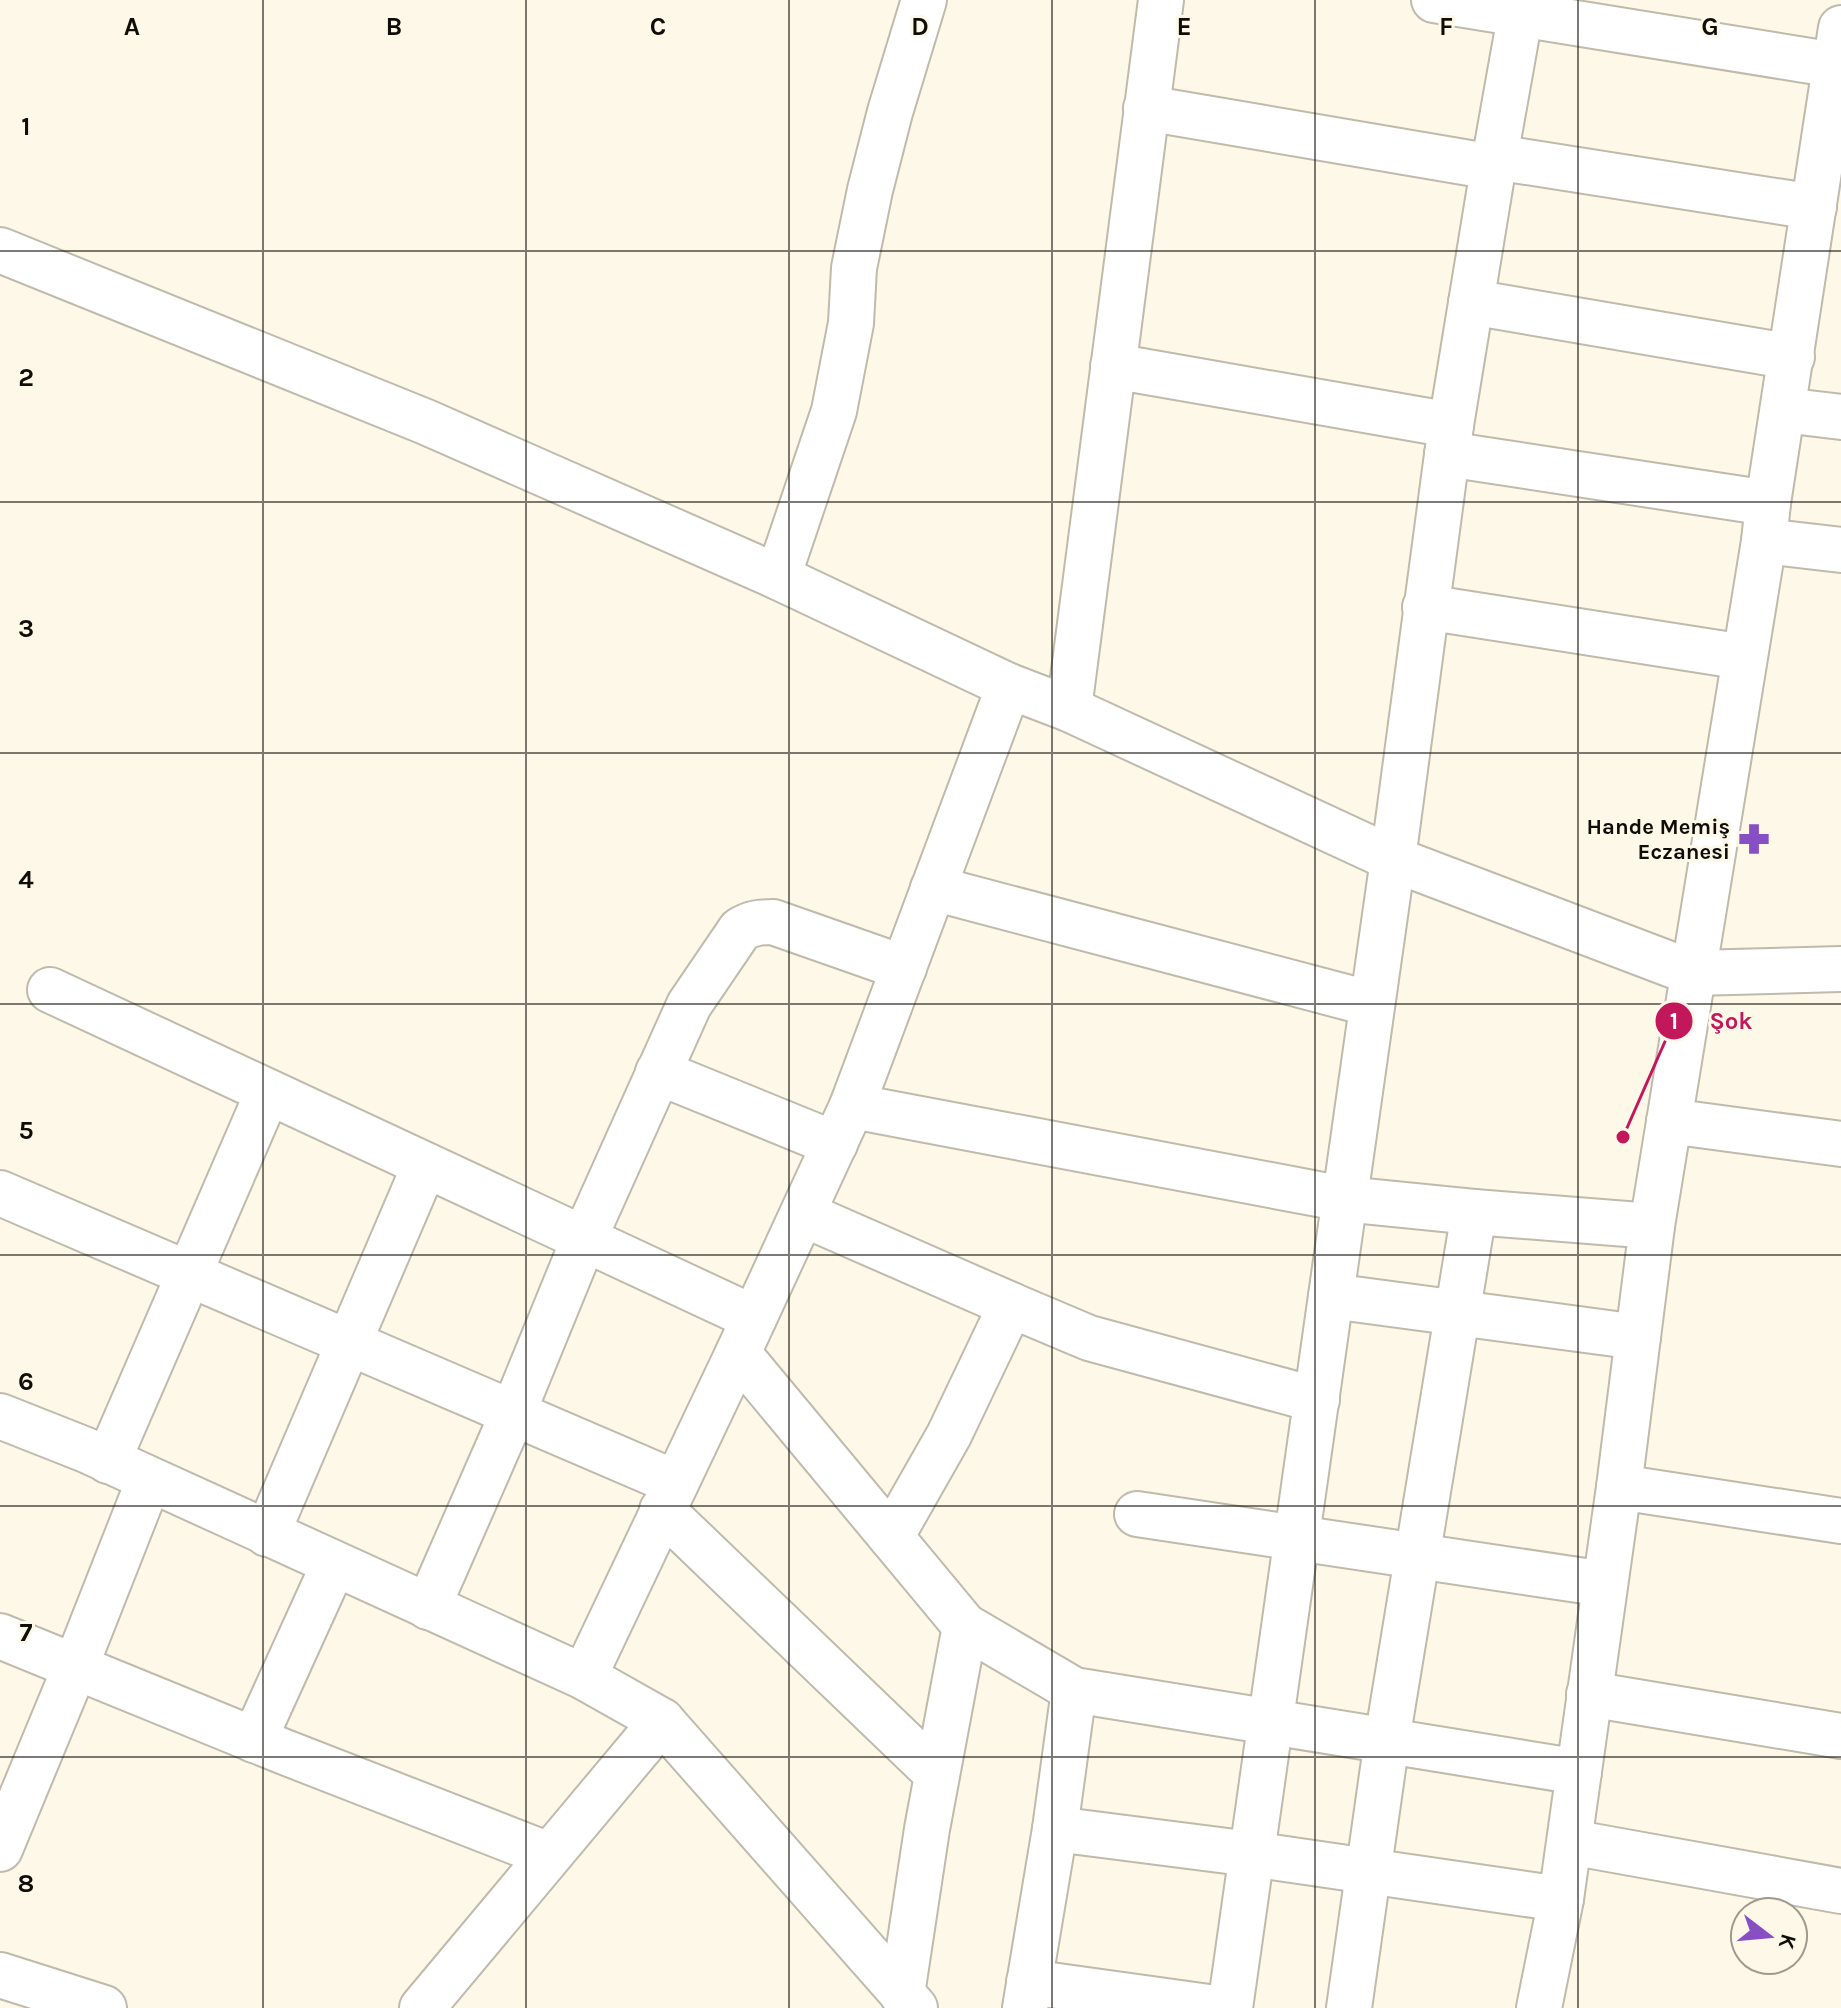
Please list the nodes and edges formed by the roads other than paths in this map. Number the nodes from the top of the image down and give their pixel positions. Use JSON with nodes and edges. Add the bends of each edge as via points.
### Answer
{"nodes":[{"id":1,"x":924,"y":0,"type":"edge"},
{"id":2,"x":1161,"y":0,"type":"edge"},
{"id":3,"x":1434,"y":0,"type":"edge"},
{"id":4,"x":1522,"y":8,"type":"edge"},
{"id":5,"x":1838,"y":46,"type":"edge"},
{"id":6,"x":1146,"y":108,"type":"junction"},
{"id":7,"x":1494,"y":162,"type":"junction"},
{"id":8,"x":1814,"y":207,"type":"junction"},
{"id":9,"x":0,"y":250,"type":"edge"},
{"id":10,"x":1471,"y":302,"type":"junction"},
{"id":11,"x":1792,"y":357,"type":"junction"},
{"id":12,"x":1113,"y":366,"type":"junction"},
{"id":13,"x":1783,"y":410,"type":"junction"},
{"id":14,"x":1841,"y":417,"type":"edge"},
{"id":15,"x":1449,"y":440,"type":"junction"},
{"id":16,"x":1766,"y":522,"type":"junction"},
{"id":17,"x":1841,"y":550,"type":"edge"},
{"id":18,"x":778,"y":577,"type":"junction"},
{"id":19,"x":1425,"y":607,"type":"junction"},
{"id":20,"x":1744,"y":657,"type":"junction"},
{"id":21,"x":1009,"y":686,"type":"junction"},
{"id":22,"x":1069,"y":709,"type":"junction"},
{"id":23,"x":1393,"y":859,"type":"junction"},
{"id":24,"x":933,"y":888,"type":"junction"},
{"id":25,"x":904,"y":968,"type":"junction"},
{"id":26,"x":1841,"y":969,"type":"edge"},
{"id":27,"x":1693,"y":973,"type":"junction"},
{"id":28,"x":50,"y":990,"type":"dead end"},
{"id":29,"x":1372,"y":1004,"type":"junction"},
{"id":30,"x":658,"y":1072,"type":"junction"},
{"id":31,"x":268,"y":1092,"type":"junction"},
{"id":32,"x":1669,"y":1121,"type":"junction"},
{"id":33,"x":844,"y":1125,"type":"junction"},
{"id":34,"x":1841,"y":1144,"type":"edge"},
{"id":35,"x":425,"y":1165,"type":"junction"},
{"id":36,"x":0,"y":1193,"type":"edge"},
{"id":37,"x":1344,"y":1199,"type":"junction"},
{"id":38,"x":1474,"y":1212,"type":"junction"},
{"id":39,"x":803,"y":1214,"type":"junction"},
{"id":40,"x":1652,"y":1226,"type":"junction"},
{"id":41,"x":584,"y":1239,"type":"junction"},
{"id":42,"x":190,"y":1274,"type":"junction"},
{"id":43,"x":1331,"y":1296,"type":"junction"},
{"id":44,"x":1011,"y":1305,"type":"junction"},
{"id":45,"x":1457,"y":1312,"type":"junction"},
{"id":46,"x":746,"y":1336,"type":"junction"},
{"id":47,"x":1638,"y":1337,"type":"junction"},
{"id":48,"x":349,"y":1343,"type":"junction"},
{"id":49,"x":1317,"y":1400,"type":"junction"},
{"id":50,"x":513,"y":1413,"type":"junction"},
{"id":51,"x":0,"y":1416,"type":"edge"},
{"id":52,"x":108,"y":1461,"type":"junction"},
{"id":53,"x":149,"y":1480,"type":"junction"},
{"id":54,"x":1619,"y":1487,"type":"junction"},
{"id":55,"x":669,"y":1496,"type":"junction"},
{"id":56,"x":1137,"y":1514,"type":"dead end"},
{"id":57,"x":1841,"y":1521,"type":"edge"},
{"id":58,"x":267,"y":1534,"type":"junction"},
{"id":59,"x":891,"y":1537,"type":"junction"},
{"id":60,"x":1297,"y":1539,"type":"junction"},
{"id":61,"x":1417,"y":1557,"type":"junction"},
{"id":62,"x":334,"y":1564,"type":"junction"},
{"id":63,"x":1605,"y":1584,"type":"junction"},
{"id":64,"x":428,"y":1607,"type":"junction"},
{"id":65,"x":965,"y":1626,"type":"junction"},
{"id":66,"x":0,"y":1636,"type":"edge"},
{"id":67,"x":75,"y":1668,"type":"junction"},
{"id":68,"x":584,"y":1677,"type":"junction"},
{"id":69,"x":1074,"y":1690,"type":"junction"},
{"id":70,"x":1589,"y":1694,"type":"junction"},
{"id":71,"x":662,"y":1721,"type":"junction"},
{"id":72,"x":1271,"y":1721,"type":"junction"},
{"id":73,"x":1841,"y":1736,"type":"edge"},
{"id":74,"x":254,"y":1740,"type":"junction"},
{"id":75,"x":1387,"y":1740,"type":"junction"},
{"id":76,"x":1579,"y":1772,"type":"junction"},
{"id":77,"x":937,"y":1774,"type":"junction"},
{"id":78,"x":1055,"y":1829,"type":"junction"},
{"id":79,"x":1570,"y":1842,"type":"junction"},
{"id":80,"x":0,"y":1849,"type":"edge"},
{"id":81,"x":1251,"y":1854,"type":"junction"},
{"id":82,"x":549,"y":1855,"type":"junction"},
{"id":83,"x":1368,"y":1871,"type":"junction"},
{"id":84,"x":1841,"y":1891,"type":"edge"},
{"id":85,"x":1561,"y":1899,"type":"junction"},
{"id":86,"x":0,"y":1975,"type":"edge"},
{"id":87,"x":1027,"y":1995,"type":"edge"},
{"id":88,"x":908,"y":2001,"type":"edge"},
{"id":89,"x":104,"y":2008,"type":"edge"},
{"id":90,"x":422,"y":2008,"type":"edge"},
{"id":91,"x":1216,"y":2008,"type":"edge"},
{"id":92,"x":1230,"y":2008,"type":"edge"},
{"id":93,"x":1349,"y":2008,"type":"edge"},
{"id":94,"x":1539,"y":2008,"type":"edge"}],
"edges":[{"from":1,"to":18,"type":"street","via":[[870,190],[834,411]]},
{"from":2,"to":6,"type":"street"},
{"from":3,"to":4,"type":"street"},
{"from":4,"to":5,"type":"street"},
{"from":4,"to":7,"type":"street"},
{"from":5,"to":8,"type":"street"},
{"from":6,"to":7,"type":"street"},
{"from":6,"to":12,"type":"street"},
{"from":7,"to":8,"type":"street"},
{"from":7,"to":10,"type":"street"},
{"from":8,"to":11,"type":"street"},
{"from":9,"to":18,"type":"street","via":[[426,422]]},
{"from":10,"to":11,"type":"street"},
{"from":10,"to":15,"type":"street"},
{"from":11,"to":13,"type":"street"},
{"from":12,"to":15,"type":"street"},
{"from":12,"to":22,"type":"street"},
{"from":13,"to":14,"type":"street"},
{"from":13,"to":16,"type":"street"},
{"from":15,"to":16,"type":"street"},
{"from":15,"to":19,"type":"street"},
{"from":16,"to":17,"type":"street"},
{"from":16,"to":20,"type":"street"},
{"from":18,"to":21,"type":"street"},
{"from":19,"to":20,"type":"street"},
{"from":19,"to":23,"type":"street"},
{"from":20,"to":27,"type":"street"},
{"from":21,"to":22,"type":"street"},
{"from":21,"to":24,"type":"street"},
{"from":22,"to":23,"type":"street"},
{"from":23,"to":27,"type":"street"},
{"from":23,"to":29,"type":"street"},
{"from":24,"to":25,"type":"street"},
{"from":24,"to":29,"type":"street"},
{"from":25,"to":30,"type":"street","via":[[773,922],[749,925],[740,930],[689,1005]]},
{"from":25,"to":33,"type":"street"},
{"from":26,"to":27,"type":"street"},
{"from":27,"to":32,"type":"street"},
{"from":28,"to":31,"type":"street"},
{"from":29,"to":37,"type":"street"},
{"from":30,"to":33,"type":"street"},
{"from":30,"to":41,"type":"street"},
{"from":31,"to":35,"type":"street"},
{"from":31,"to":42,"type":"street"},
{"from":32,"to":34,"type":"street"},
{"from":32,"to":40,"type":"street"},
{"from":33,"to":37,"type":"street"},
{"from":33,"to":39,"type":"street"},
{"from":35,"to":41,"type":"street"},
{"from":35,"to":48,"type":"street"},
{"from":36,"to":42,"type":"street"},
{"from":37,"to":38,"type":"street"},
{"from":37,"to":43,"type":"street"},
{"from":38,"to":40,"type":"street"},
{"from":38,"to":45,"type":"street"},
{"from":39,"to":44,"type":"street"},
{"from":39,"to":46,"type":"street"},
{"from":40,"to":47,"type":"street"},
{"from":41,"to":46,"type":"street"},
{"from":41,"to":50,"type":"street"},
{"from":42,"to":48,"type":"street"},
{"from":42,"to":52,"type":"street"},
{"from":43,"to":45,"type":"street"},
{"from":43,"to":49,"type":"street"},
{"from":44,"to":49,"type":"street","via":[[1089,1338]]},
{"from":44,"to":59,"type":"street","via":[[949,1435]]},
{"from":45,"to":47,"type":"street"},
{"from":45,"to":61,"type":"street"},
{"from":46,"to":55,"type":"street"},
{"from":46,"to":59,"type":"street"},
{"from":47,"to":54,"type":"street"},
{"from":48,"to":50,"type":"street"},
{"from":48,"to":58,"type":"street"},
{"from":49,"to":60,"type":"street"},
{"from":50,"to":55,"type":"street"},
{"from":50,"to":64,"type":"street"},
{"from":51,"to":52,"type":"street"},
{"from":52,"to":53,"type":"street"},
{"from":53,"to":58,"type":"street"},
{"from":53,"to":67,"type":"street"},
{"from":54,"to":57,"type":"street"},
{"from":54,"to":63,"type":"street"},
{"from":55,"to":68,"type":"street"},
{"from":55,"to":77,"type":"street"},
{"from":56,"to":60,"type":"street"},
{"from":58,"to":62,"type":"street"},
{"from":59,"to":65,"type":"street"},
{"from":60,"to":61,"type":"street"},
{"from":60,"to":72,"type":"street"},
{"from":61,"to":63,"type":"street"},
{"from":61,"to":75,"type":"street"},
{"from":62,"to":64,"type":"street"},
{"from":62,"to":74,"type":"street"},
{"from":63,"to":70,"type":"street"},
{"from":64,"to":68,"type":"street"},
{"from":65,"to":69,"type":"street"},
{"from":65,"to":77,"type":"street"},
{"from":66,"to":67,"type":"street"},
{"from":67,"to":74,"type":"street"},
{"from":67,"to":80,"type":"street"},
{"from":68,"to":71,"type":"street"},
{"from":69,"to":72,"type":"street"},
{"from":69,"to":78,"type":"street"},
{"from":70,"to":73,"type":"street"},
{"from":70,"to":76,"type":"street"},
{"from":71,"to":82,"type":"street"},
{"from":71,"to":88,"type":"street"},
{"from":72,"to":75,"type":"street"},
{"from":72,"to":81,"type":"street"},
{"from":74,"to":82,"type":"street"},
{"from":75,"to":76,"type":"street"},
{"from":75,"to":83,"type":"street"},
{"from":76,"to":79,"type":"street"},
{"from":77,"to":88,"type":"street"},
{"from":78,"to":81,"type":"street"},
{"from":78,"to":87,"type":"street"},
{"from":79,"to":84,"type":"street"},
{"from":79,"to":85,"type":"street"},
{"from":81,"to":83,"type":"street"},
{"from":81,"to":92,"type":"street"},
{"from":82,"to":90,"type":"street"},
{"from":83,"to":85,"type":"street"},
{"from":83,"to":93,"type":"street"},
{"from":85,"to":94,"type":"street"},
{"from":86,"to":89,"type":"street"},
{"from":87,"to":91,"type":"street"}]}
